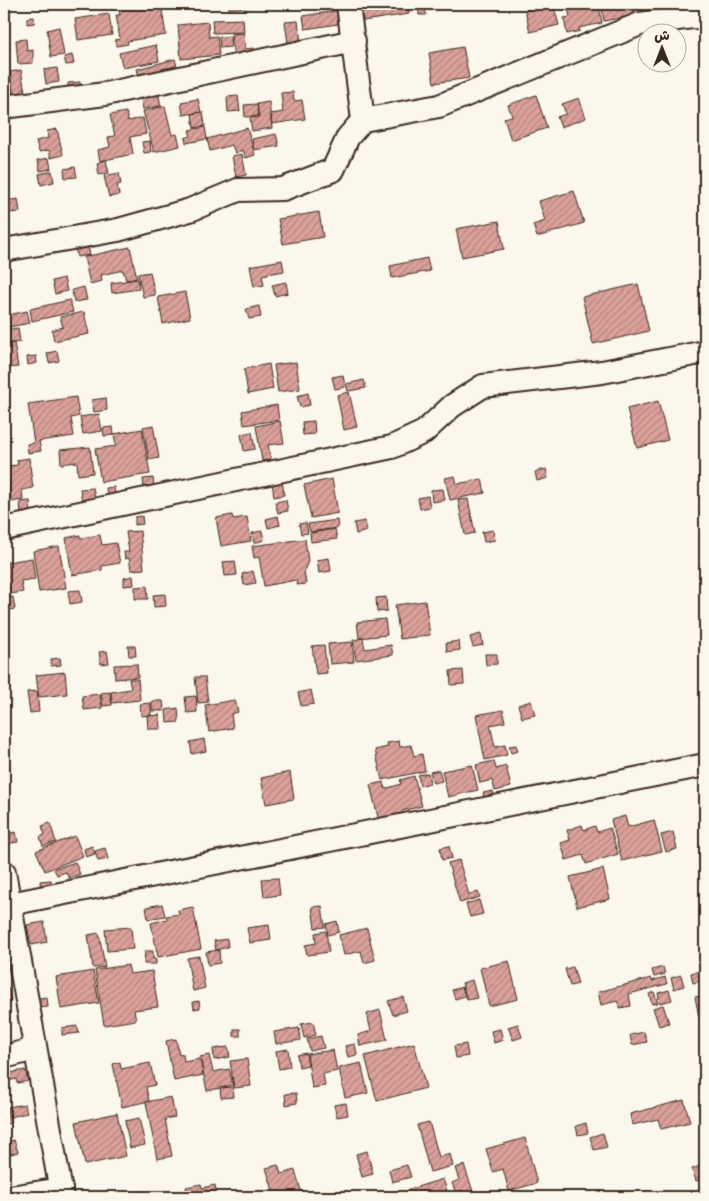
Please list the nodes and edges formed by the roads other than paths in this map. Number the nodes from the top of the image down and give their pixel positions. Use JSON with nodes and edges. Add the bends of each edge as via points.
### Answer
{"nodes":[{"id":1,"x":348,"y":4,"type":"edge"},
{"id":2,"x":705,"y":18,"type":"edge"},
{"id":3,"x":354,"y":41,"type":"junction"},
{"id":4,"x":4,"y":107,"type":"edge"},
{"id":5,"x":363,"y":120,"type":"junction"},
{"id":6,"x":4,"y":250,"type":"edge"},
{"id":7,"x":705,"y":352,"type":"edge"},
{"id":8,"x":4,"y":529,"type":"edge"},
{"id":9,"x":705,"y":765,"type":"edge"},
{"id":10,"x":4,"y":872,"type":"edge"},
{"id":11,"x":10,"y":904,"type":"junction"},
{"id":12,"x":35,"y":1049,"type":"junction"},
{"id":13,"x":4,"y":1057,"type":"edge"},
{"id":14,"x":62,"y":1193,"type":"edge"},
{"id":15,"x":10,"y":1197,"type":"edge"}],
"edges":[{"from":1,"to":3,"type":"street"},
{"from":2,"to":5,"type":"street","via":[[640,24],[439,106]]},
{"from":3,"to":4,"type":"street","via":[[105,94]]},
{"from":3,"to":5,"type":"street"},
{"from":5,"to":6,"type":"street","via":[[348,137],[333,170],[283,189],[238,190],[190,210],[118,230]]},
{"from":7,"to":8,"type":"street","via":[[602,372],[483,386],[452,406],[424,432],[392,447]]},
{"from":9,"to":11,"type":"street"},
{"from":10,"to":11,"type":"street"},
{"from":11,"to":12,"type":"street"},
{"from":12,"to":13,"type":"street"},
{"from":12,"to":14,"type":"street"},
{"from":14,"to":15,"type":"street"}]}
